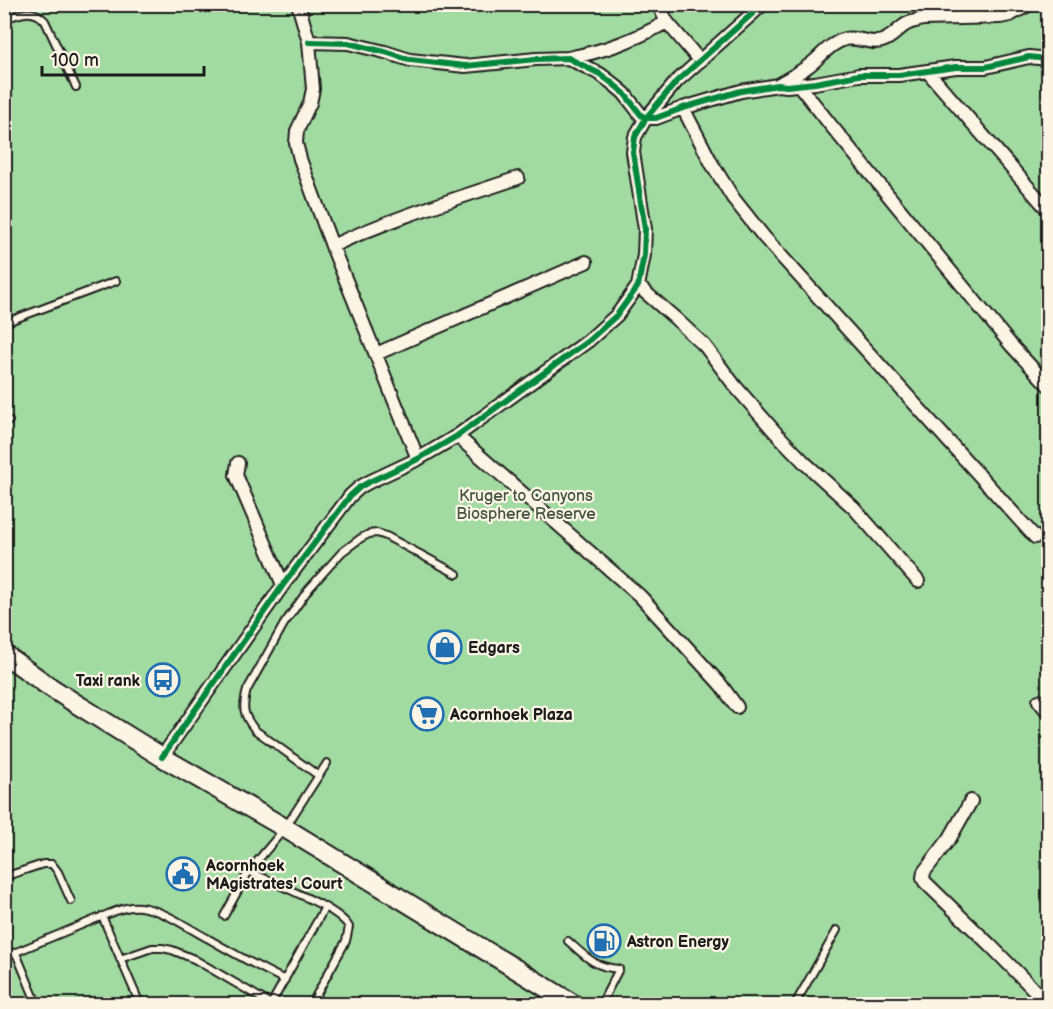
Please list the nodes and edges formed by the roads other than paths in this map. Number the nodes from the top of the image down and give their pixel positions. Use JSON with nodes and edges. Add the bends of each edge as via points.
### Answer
{"nodes":[{"id":1,"x":298,"y":4,"type":"edge"},
{"id":2,"x":658,"y":4,"type":"edge"},
{"id":3,"x":763,"y":4,"type":"edge"},
{"id":4,"x":1030,"y":4,"type":"edge"},
{"id":5,"x":4,"y":19,"type":"edge"},
{"id":6,"x":667,"y":22,"type":"junction"},
{"id":7,"x":309,"y":42,"type":"junction"},
{"id":8,"x":1048,"y":51,"type":"edge"},
{"id":9,"x":1029,"y":57,"type":"junction"},
{"id":10,"x":568,"y":58,"type":"junction"},
{"id":11,"x":1048,"y":59,"type":"edge"},
{"id":12,"x":700,"y":61,"type":"junction"},
{"id":13,"x":928,"y":72,"type":"junction"},
{"id":14,"x":778,"y":85,"type":"junction"},
{"id":15,"x":799,"y":85,"type":"junction"},
{"id":16,"x":76,"y":87,"type":"dead end"},
{"id":17,"x":683,"y":108,"type":"junction"},
{"id":18,"x":646,"y":118,"type":"junction"},
{"id":19,"x":518,"y":178,"type":"dead end"},
{"id":20,"x":1048,"y":210,"type":"edge"},
{"id":21,"x":332,"y":246,"type":"junction"},
{"id":22,"x":586,"y":262,"type":"dead end"},
{"id":23,"x":116,"y":281,"type":"dead end"},
{"id":24,"x":638,"y":286,"type":"junction"},
{"id":25,"x":4,"y":323,"type":"edge"},
{"id":26,"x":376,"y":354,"type":"junction"},
{"id":27,"x":1048,"y":385,"type":"edge"},
{"id":28,"x":457,"y":436,"type":"junction"},
{"id":29,"x":417,"y":459,"type":"junction"},
{"id":30,"x":238,"y":463,"type":"dead end"},
{"id":31,"x":1035,"y":537,"type":"dead end"},
{"id":32,"x":456,"y":574,"type":"dead end"},
{"id":33,"x":918,"y":581,"type":"dead end"},
{"id":34,"x":284,"y":585,"type":"junction"},
{"id":35,"x":6,"y":656,"type":"edge"},
{"id":36,"x":1039,"y":701,"type":"dead end"},
{"id":37,"x":738,"y":707,"type":"dead end"},
{"id":38,"x":1048,"y":712,"type":"edge"},
{"id":39,"x":162,"y":757,"type":"junction"},
{"id":40,"x":327,"y":763,"type":"dead end"},
{"id":41,"x":319,"y":776,"type":"junction"},
{"id":42,"x":971,"y":801,"type":"dead end"},
{"id":43,"x":285,"y":828,"type":"junction"},
{"id":44,"x":249,"y":871,"type":"junction"},
{"id":45,"x":4,"y":877,"type":"edge"},
{"id":46,"x":71,"y":901,"type":"dead end"},
{"id":47,"x":325,"y":907,"type":"junction"},
{"id":48,"x":102,"y":916,"type":"junction"},
{"id":49,"x":224,"y":916,"type":"dead end"},
{"id":50,"x":837,"y":930,"type":"dead end"},
{"id":51,"x":568,"y":941,"type":"dead end"},
{"id":52,"x":16,"y":953,"type":"junction"},
{"id":53,"x":4,"y":957,"type":"edge"},
{"id":54,"x":120,"y":959,"type":"junction"},
{"id":55,"x":285,"y":980,"type":"junction"},
{"id":56,"x":312,"y":1003,"type":"dead end"},
{"id":57,"x":37,"y":1005,"type":"edge"},
{"id":58,"x":140,"y":1005,"type":"edge"},
{"id":59,"x":271,"y":1005,"type":"edge"},
{"id":60,"x":573,"y":1005,"type":"edge"},
{"id":61,"x":601,"y":1005,"type":"edge"},
{"id":62,"x":795,"y":1005,"type":"edge"},
{"id":63,"x":1048,"y":1005,"type":"edge"}],
"edges":[{"from":1,"to":7,"type":"street"},
{"from":2,"to":6,"type":"street"},
{"from":3,"to":12,"type":"street"},
{"from":4,"to":14,"type":"street","via":[[1000,17],[913,22],[882,41],[855,38],[836,42]]},
{"from":5,"to":16,"type":"lane","via":[[29,13],[40,16]]},
{"from":6,"to":10,"type":"street","via":[[608,49]]},
{"from":6,"to":12,"type":"street"},
{"from":7,"to":10,"type":"street","via":[[348,43],[410,60],[465,66]]},
{"from":7,"to":21,"type":"street","via":[[313,88],[296,143]]},
{"from":8,"to":9,"type":"street"},
{"from":9,"to":11,"type":"street"},
{"from":9,"to":13,"type":"street","via":[[986,67]]},
{"from":10,"to":18,"type":"street","via":[[612,83]]},
{"from":12,"to":18,"type":"street"},
{"from":13,"to":15,"type":"street","via":[[859,75]]},
{"from":13,"to":20,"type":"street"},
{"from":14,"to":15,"type":"street"},
{"from":14,"to":17,"type":"street"},
{"from":15,"to":27,"type":"street"},
{"from":17,"to":18,"type":"street","via":[[662,117]]},
{"from":17,"to":31,"type":"street","via":[[712,164],[764,237]]},
{"from":18,"to":24,"type":"street","via":[[635,137],[633,152],[645,229]]},
{"from":19,"to":21,"type":"street"},
{"from":21,"to":26,"type":"street"},
{"from":22,"to":26,"type":"street"},
{"from":23,"to":25,"type":"lane"},
{"from":24,"to":28,"type":"street","via":[[617,315],[588,341]]},
{"from":24,"to":33,"type":"street","via":[[705,346],[775,432],[854,508]]},
{"from":26,"to":29,"type":"street"},
{"from":28,"to":29,"type":"street"},
{"from":28,"to":37,"type":"street","via":[[640,596]]},
{"from":29,"to":34,"type":"street","via":[[369,482],[350,496]]},
{"from":30,"to":34,"type":"street","via":[[236,475]]},
{"from":32,"to":41,"type":"lane","via":[[386,536],[369,534],[342,552],[284,624],[247,690],[243,710],[255,730]]},
{"from":34,"to":39,"type":"street"},
{"from":35,"to":39,"type":"street"},
{"from":36,"to":38,"type":"street"},
{"from":39,"to":43,"type":"street"},
{"from":40,"to":41,"type":"lane"},
{"from":41,"to":43,"type":"lane"},
{"from":42,"to":63,"type":"street","via":[[923,878]]},
{"from":43,"to":44,"type":"lane"},
{"from":43,"to":60,"type":"street"},
{"from":44,"to":47,"type":"lane"},
{"from":44,"to":49,"type":"lane"},
{"from":45,"to":46,"type":"lane","via":[[52,864]]},
{"from":47,"to":55,"type":"lane"},
{"from":47,"to":56,"type":"lane","via":[[349,927],[346,941]]},
{"from":48,"to":52,"type":"lane"},
{"from":48,"to":54,"type":"lane"},
{"from":48,"to":55,"type":"lane","via":[[125,908],[154,910]]},
{"from":50,"to":62,"type":"lane"},
{"from":51,"to":61,"type":"lane","via":[[596,964],[620,969]]},
{"from":52,"to":53,"type":"lane"},
{"from":52,"to":57,"type":"lane"},
{"from":54,"to":58,"type":"lane"},
{"from":54,"to":59,"type":"lane","via":[[152,948],[172,950]]},
{"from":55,"to":59,"type":"lane"}]}
